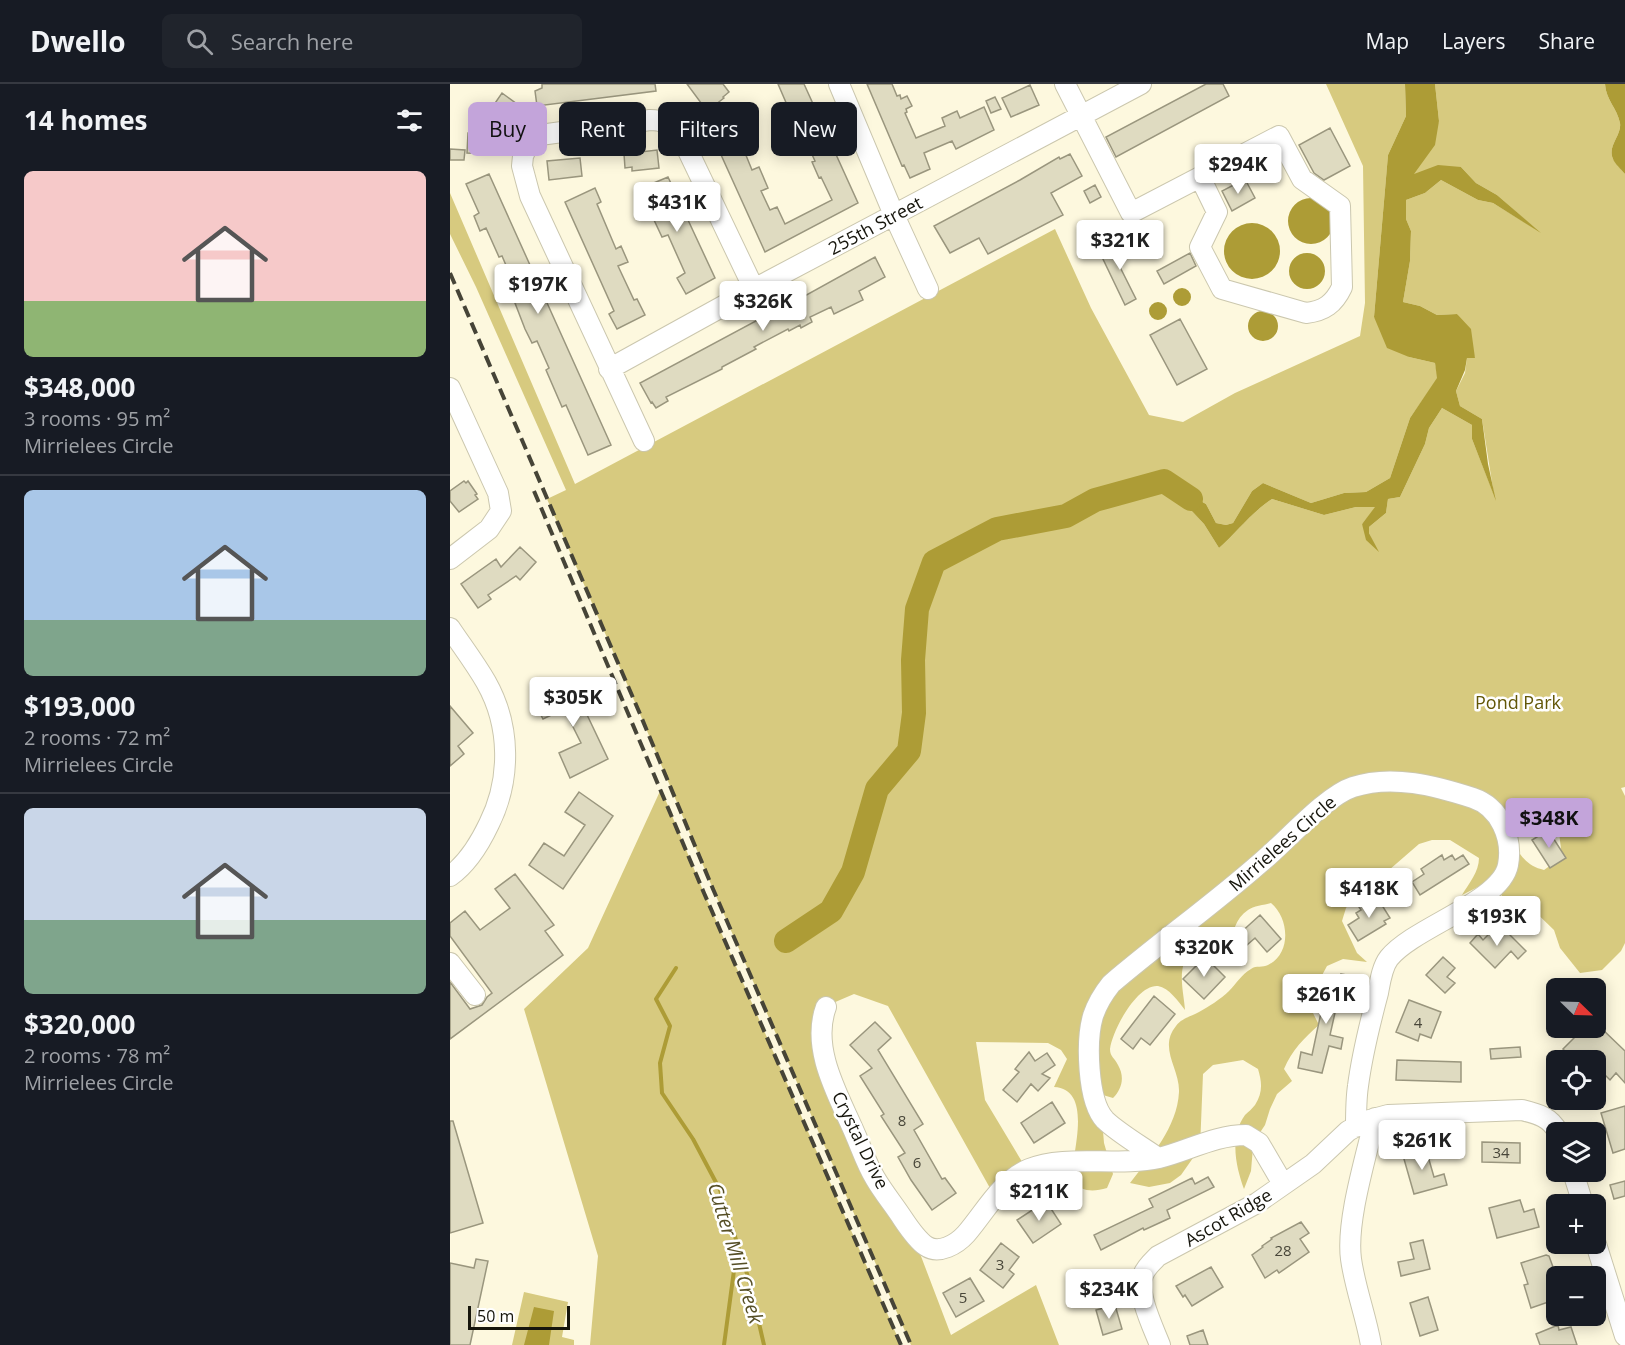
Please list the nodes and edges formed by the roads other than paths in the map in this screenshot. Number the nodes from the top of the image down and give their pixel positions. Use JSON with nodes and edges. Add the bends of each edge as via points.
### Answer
{"nodes":[{"id":1,"x":839,"y":84,"type":"edge"},
{"id":2,"x":1065,"y":84,"type":"edge"},
{"id":3,"x":1142,"y":84,"type":"edge"},
{"id":4,"x":1081,"y":115,"type":"junction"},
{"id":5,"x":1200,"y":177,"type":"junction"},
{"id":6,"x":894,"y":215,"type":"junction"},
{"id":7,"x":754,"y":289,"type":"junction"},
{"id":8,"x":928,"y":289,"type":"dead end"},
{"id":9,"x":609,"y":369,"type":"junction"},
{"id":10,"x":450,"y":388,"type":"edge"},
{"id":11,"x":644,"y":441,"type":"dead end"},
{"id":12,"x":450,"y":559,"type":"edge"},
{"id":13,"x":450,"y":628,"type":"edge"},
{"id":14,"x":450,"y":876,"type":"edge"},
{"id":15,"x":450,"y":963,"type":"edge"},
{"id":16,"x":475,"y":995,"type":"dead end"},
{"id":17,"x":826,"y":1007,"type":"dead end"},
{"id":18,"x":1375,"y":1118,"type":"junction"},
{"id":19,"x":1550,"y":1122,"type":"edge"},
{"id":20,"x":1356,"y":1126,"type":"junction"},
{"id":21,"x":1158,"y":1158,"type":"junction"},
{"id":22,"x":1283,"y":1184,"type":"junction"},
{"id":23,"x":1599,"y":1254,"type":"edge"},
{"id":24,"x":1625,"y":1336,"type":"edge"},
{"id":25,"x":1160,"y":1345,"type":"edge"},
{"id":26,"x":1371,"y":1345,"type":"edge"}],
"edges":[{"from":1,"to":6,"type":"street"},
{"from":2,"to":4,"type":"street"},
{"from":3,"to":4,"type":"street","name":"255th Street"},
{"from":4,"to":5,"type":"street","via":[[1131,213]]},
{"from":4,"to":6,"type":"street","name":"255th Street"},
{"from":5,"to":5,"type":"street","via":[[1217,212],[1200,247],[1222,289],[1306,314],[1329,306],[1342,287],[1340,206],[1302,179],[1279,136]]},
{"from":6,"to":7,"type":"street","name":"255th Street"},
{"from":6,"to":8,"type":"street"},
{"from":7,"to":9,"type":"street","name":"255th Street"},
{"from":7,"to":9,"type":"street","via":[[675,127],[650,120],[540,135],[527,147],[522,165],[530,196]]},
{"from":9,"to":11,"type":"street"},
{"from":10,"to":12,"type":"street","via":[[498,493],[501,511],[489,529]]},
{"from":13,"to":14,"type":"street","via":[[486,683],[499,711],[506,766],[498,807],[481,841]]},
{"from":15,"to":16,"type":"street"},
{"from":17,"to":21,"type":"street","name":"Crystal Drive","via":[[820,1037],[834,1086],[874,1177],[925,1246],[943,1249],[957,1243],[995,1197],[1027,1170],[1047,1163]]},
{"from":18,"to":19,"type":"street","name":"Ascot Ridge","via":[[1522,1110]]},
{"from":18,"to":20,"type":"street","name":"Ascot Ridge"},
{"from":18,"to":26,"type":"street","via":[[1354,1213],[1351,1247]]},
{"from":20,"to":21,"type":"street","name":"Mirrielees Circle","via":[[1358,1086],[1372,1013],[1388,959],[1410,940],[1490,891],[1503,878],[1508,865],[1508,843],[1503,823],[1495,812],[1481,801],[1448,790],[1378,781],[1342,791],[1261,864],[1103,994],[1090,1032],[1090,1062],[1098,1108],[1105,1120]]},
{"from":20,"to":22,"type":"street","name":"Ascot Ridge","via":[[1313,1164]]},
{"from":21,"to":22,"type":"street","via":[[1213,1140],[1246,1135],[1258,1143]]},
{"from":22,"to":25,"type":"street","name":"Ascot Ridge","via":[[1257,1203],[1158,1256],[1146,1268],[1141,1289]]},
{"from":23,"to":24,"type":"street"}]}
